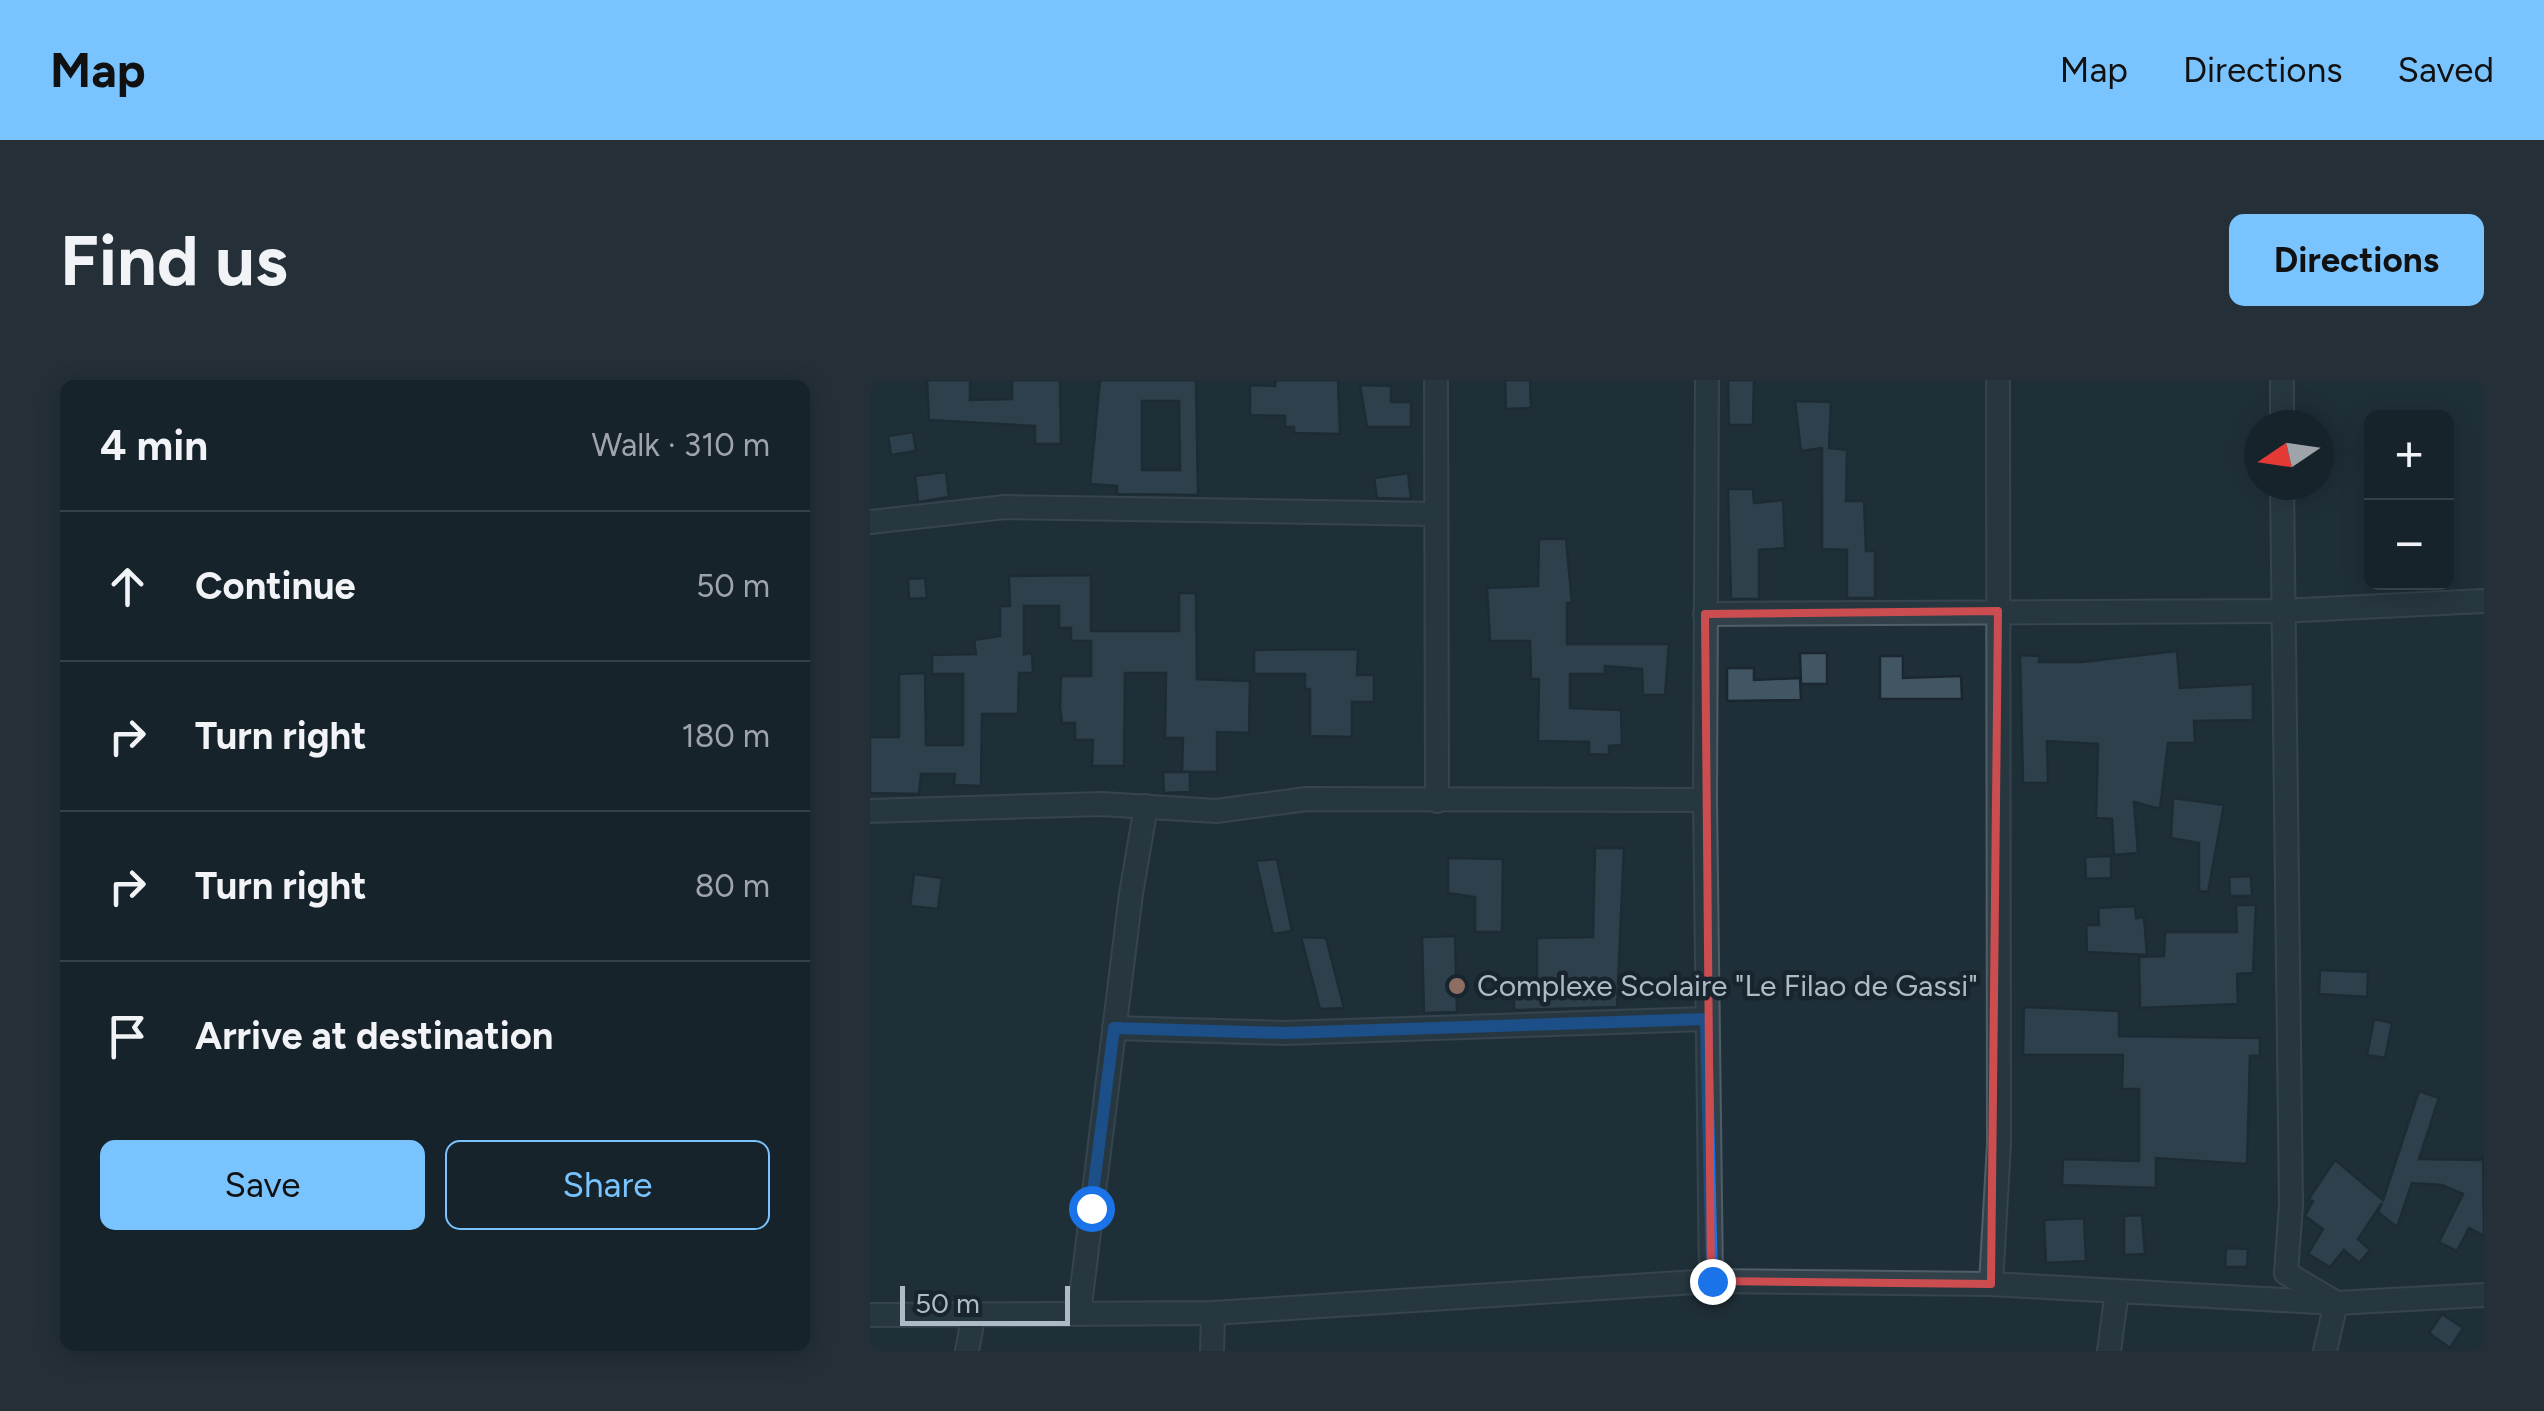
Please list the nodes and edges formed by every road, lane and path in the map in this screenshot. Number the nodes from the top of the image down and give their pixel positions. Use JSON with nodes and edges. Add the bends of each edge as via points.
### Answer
{"nodes":[{"id":1,"x":1436,"y":380,"type":"edge"},
{"id":2,"x":1708,"y":380,"type":"edge"},
{"id":3,"x":1998,"y":380,"type":"edge"},
{"id":4,"x":2282,"y":380,"type":"edge"},
{"id":5,"x":2282,"y":410,"type":"edge"},
{"id":6,"x":2282,"y":500,"type":"edge"},
{"id":7,"x":1435,"y":514,"type":"junction"},
{"id":8,"x":870,"y":522,"type":"edge"},
{"id":9,"x":2484,"y":600,"type":"edge"},
{"id":10,"x":1998,"y":611,"type":"junction"},
{"id":11,"x":2282,"y":611,"type":"junction"},
{"id":12,"x":1705,"y":614,"type":"junction"},
{"id":13,"x":1705,"y":800,"type":"junction"},
{"id":14,"x":1438,"y":801,"type":"junction"},
{"id":15,"x":1146,"y":806,"type":"junction"},
{"id":16,"x":870,"y":811,"type":"edge"},
{"id":17,"x":1706,"y":1019,"type":"junction"},
{"id":18,"x":1114,"y":1028,"type":"junction"},
{"id":19,"x":1712,"y":1281,"type":"junction"},
{"id":20,"x":1992,"y":1284,"type":"junction"},
{"id":21,"x":2117,"y":1291,"type":"junction"},
{"id":22,"x":2484,"y":1296,"type":"edge"},
{"id":23,"x":2336,"y":1303,"type":"junction"},
{"id":24,"x":974,"y":1313,"type":"junction"},
{"id":25,"x":1080,"y":1313,"type":"junction"},
{"id":26,"x":1213,"y":1313,"type":"junction"},
{"id":27,"x":870,"y":1315,"type":"edge"},
{"id":28,"x":967,"y":1351,"type":"edge"},
{"id":29,"x":1212,"y":1351,"type":"edge"},
{"id":30,"x":2109,"y":1351,"type":"edge"},
{"id":31,"x":2326,"y":1351,"type":"edge"}],
"edges":[{"from":1,"to":7,"type":"street"},
{"from":2,"to":12,"type":"street"},
{"from":3,"to":10,"type":"street"},
{"from":4,"to":5,"type":"street"},
{"from":6,"to":11,"type":"street"},
{"from":7,"to":8,"type":"street","via":[[1005,507]]},
{"from":7,"to":14,"type":"street"},
{"from":9,"to":11,"type":"street"},
{"from":10,"to":11,"type":"street"},
{"from":10,"to":12,"type":"street"},
{"from":10,"to":20,"type":"street","via":[[1999,1144]]},
{"from":11,"to":23,"type":"street","via":[[2291,1204],[2286,1273]]},
{"from":12,"to":13,"type":"street"},
{"from":13,"to":14,"type":"street"},
{"from":13,"to":17,"type":"street"},
{"from":14,"to":15,"type":"street","via":[[1306,799],[1216,811]]},
{"from":15,"to":16,"type":"street"},
{"from":15,"to":18,"type":"street"},
{"from":17,"to":18,"type":"street","via":[[1284,1033]]},
{"from":17,"to":19,"type":"street"},
{"from":18,"to":25,"type":"street"},
{"from":19,"to":20,"type":"street"},
{"from":19,"to":26,"type":"street"},
{"from":20,"to":21,"type":"street"},
{"from":21,"to":23,"type":"street"},
{"from":21,"to":30,"type":"street"},
{"from":22,"to":23,"type":"street"},
{"from":23,"to":31,"type":"street"},
{"from":24,"to":25,"type":"street"},
{"from":24,"to":27,"type":"street"},
{"from":24,"to":28,"type":"street"},
{"from":25,"to":26,"type":"street"},
{"from":26,"to":29,"type":"street"}]}
